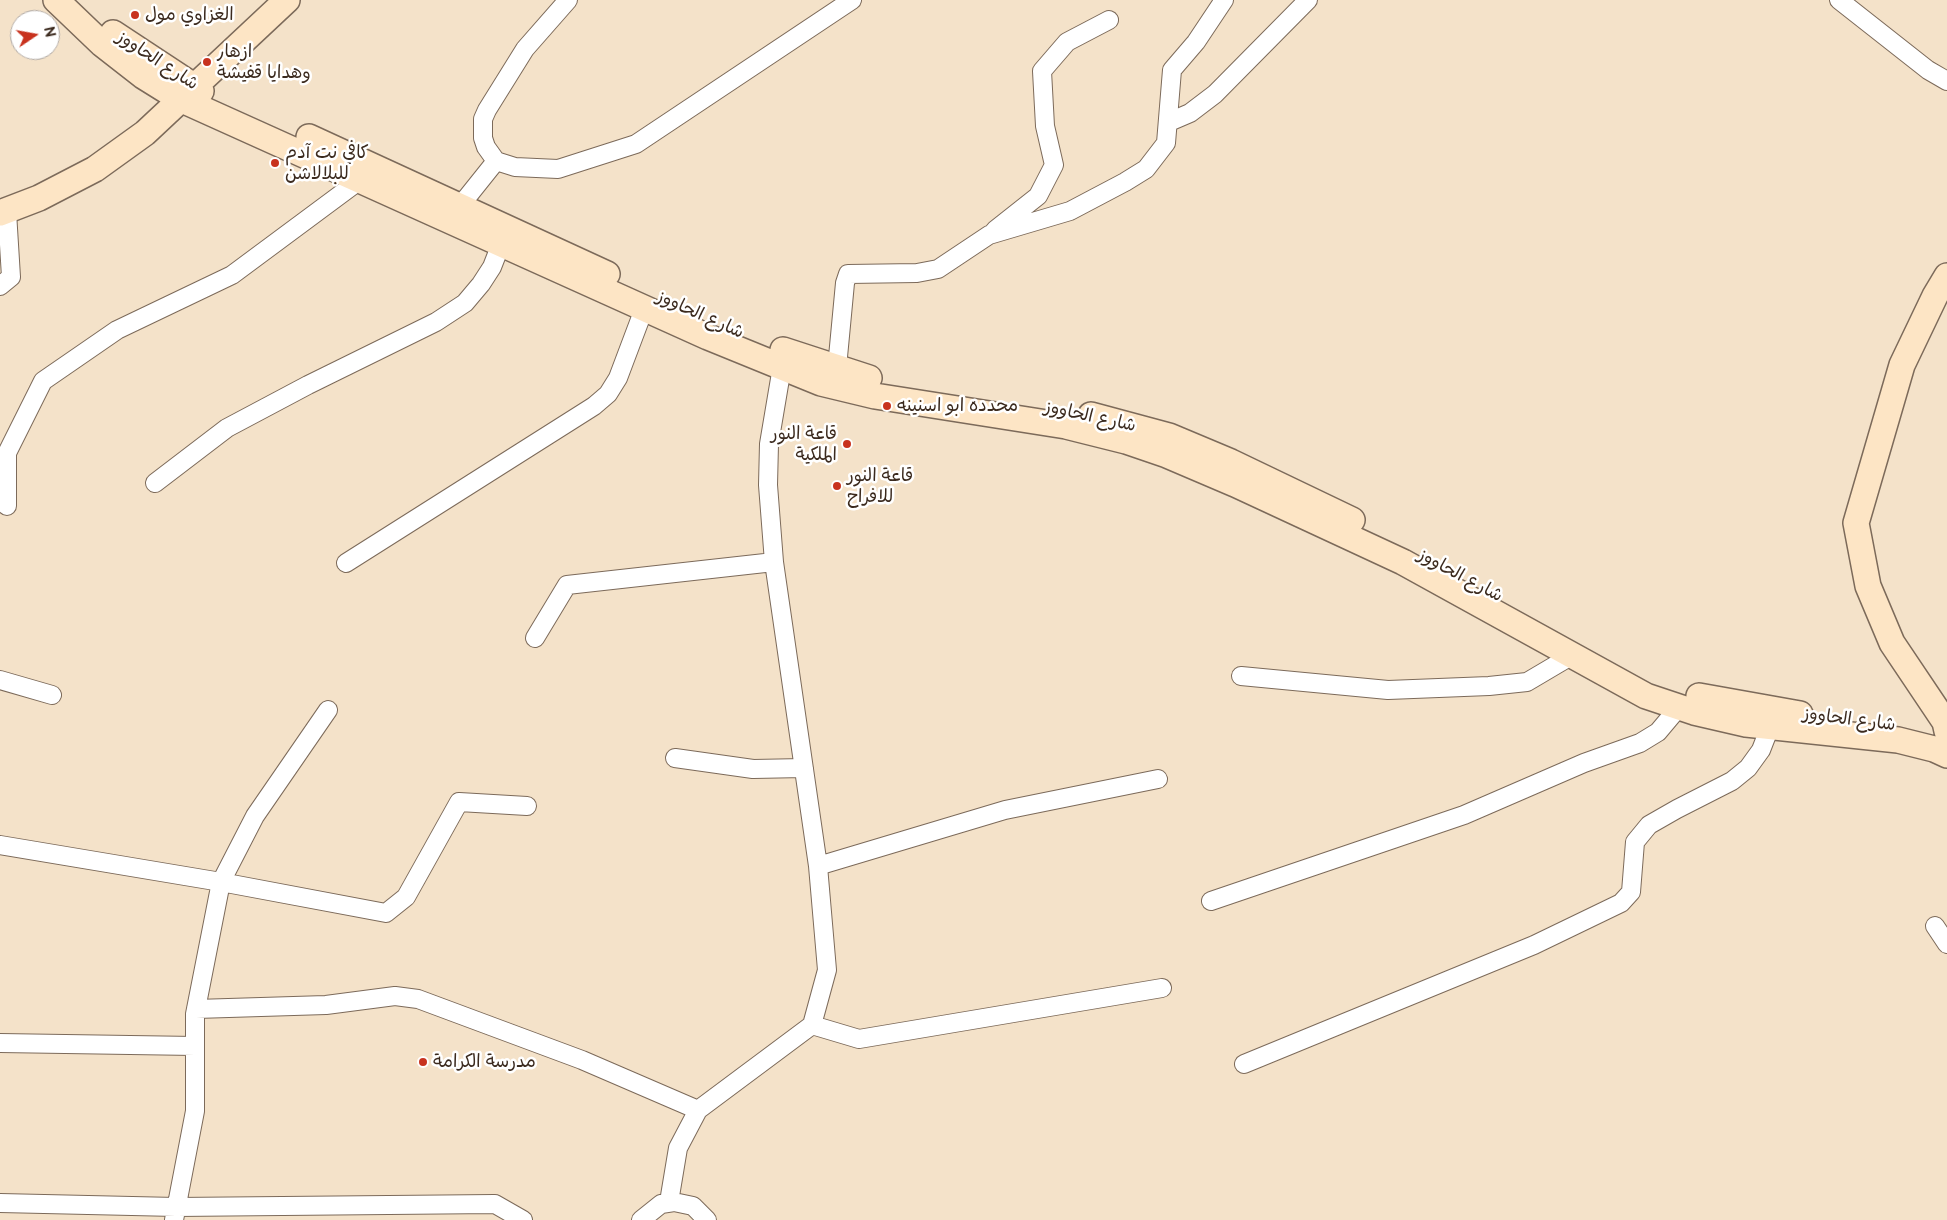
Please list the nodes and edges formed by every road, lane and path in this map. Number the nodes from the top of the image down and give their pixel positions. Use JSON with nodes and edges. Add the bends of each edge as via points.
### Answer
{"nodes":[{"id":1,"x":56,"y":0,"type":"edge"},
{"id":2,"x":78,"y":0,"type":"edge"},
{"id":3,"x":287,"y":0,"type":"edge"},
{"id":4,"x":568,"y":0,"type":"edge"},
{"id":5,"x":852,"y":0,"type":"edge"},
{"id":6,"x":1224,"y":0,"type":"edge"},
{"id":7,"x":1308,"y":0,"type":"edge"},
{"id":8,"x":1839,"y":0,"type":"edge"},
{"id":9,"x":1109,"y":20,"type":"dead end"},
{"id":10,"x":1947,"y":81,"type":"edge"},
{"id":11,"x":187,"y":93,"type":"junction"},
{"id":12,"x":1169,"y":122,"type":"junction"},
{"id":13,"x":496,"y":161,"type":"junction"},
{"id":14,"x":360,"y":180,"type":"junction"},
{"id":15,"x":460,"y":206,"type":"junction"},
{"id":16,"x":4,"y":213,"type":"edge"},
{"id":17,"x":989,"y":235,"type":"junction"},
{"id":18,"x":501,"y":244,"type":"junction"},
{"id":19,"x":1947,"y":276,"type":"edge"},
{"id":20,"x":0,"y":286,"type":"edge"},
{"id":21,"x":644,"y":308,"type":"junction"},
{"id":22,"x":782,"y":367,"type":"junction"},
{"id":23,"x":836,"y":377,"type":"junction"},
{"id":24,"x":155,"y":483,"type":"dead end"},
{"id":25,"x":7,"y":506,"type":"dead end"},
{"id":26,"x":346,"y":562,"type":"dead end"},
{"id":27,"x":774,"y":562,"type":"junction"},
{"id":28,"x":535,"y":638,"type":"dead end"},
{"id":29,"x":1571,"y":656,"type":"junction"},
{"id":30,"x":1241,"y":676,"type":"dead end"},
{"id":31,"x":0,"y":680,"type":"edge"},
{"id":32,"x":52,"y":695,"type":"dead end"},
{"id":33,"x":1679,"y":707,"type":"junction"},
{"id":34,"x":328,"y":710,"type":"dead end"},
{"id":35,"x":1770,"y":727,"type":"junction"},
{"id":36,"x":1946,"y":738,"type":"edge"},
{"id":37,"x":674,"y":758,"type":"dead end"},
{"id":38,"x":804,"y":768,"type":"junction"},
{"id":39,"x":1158,"y":779,"type":"dead end"},
{"id":40,"x":527,"y":806,"type":"dead end"},
{"id":41,"x":0,"y":845,"type":"edge"},
{"id":42,"x":818,"y":866,"type":"junction"},
{"id":43,"x":221,"y":882,"type":"junction"},
{"id":44,"x":1211,"y":901,"type":"dead end"},
{"id":45,"x":1935,"y":926,"type":"dead end"},
{"id":46,"x":1947,"y":944,"type":"edge"},
{"id":47,"x":1162,"y":988,"type":"dead end"},
{"id":48,"x":196,"y":1009,"type":"junction"},
{"id":49,"x":812,"y":1025,"type":"junction"},
{"id":50,"x":0,"y":1043,"type":"edge"},
{"id":51,"x":195,"y":1046,"type":"junction"},
{"id":52,"x":1244,"y":1064,"type":"dead end"},
{"id":53,"x":698,"y":1110,"type":"junction"},
{"id":54,"x":669,"y":1202,"type":"junction"},
{"id":55,"x":0,"y":1203,"type":"edge"},
{"id":56,"x":175,"y":1214,"type":"edge"},
{"id":57,"x":523,"y":1220,"type":"edge"},
{"id":58,"x":641,"y":1220,"type":"edge"},
{"id":59,"x":707,"y":1220,"type":"edge"}],
"edges":[{"from":1,"to":11,"type":"main road","name":"شارع الحاووز","via":[[102,44],[143,76]]},
{"from":2,"to":11,"type":"main road","name":"شارع الحاووز","via":[[112,33]]},
{"from":3,"to":11,"type":"main road"},
{"from":4,"to":13,"type":"street","via":[[525,49],[487,110],[483,119],[483,138]]},
{"from":5,"to":13,"type":"street","via":[[636,144],[558,169],[515,166]]},
{"from":6,"to":12,"type":"street","via":[[1196,42],[1172,70]]},
{"from":7,"to":12,"type":"street","via":[[1216,94],[1190,113]]},
{"from":8,"to":10,"type":"street","via":[[1928,70]]},
{"from":9,"to":17,"type":"street","via":[[1067,42],[1042,71],[1045,126],[1054,165],[1038,196]]},
{"from":11,"to":14,"type":"main road"},
{"from":11,"to":15,"type":"main road","name":"شارع الحاووز"},
{"from":11,"to":16,"type":"main road","via":[[145,133],[95,169]]},
{"from":12,"to":17,"type":"street","via":[[1166,143],[1146,169],[1070,211]]},
{"from":13,"to":15,"type":"street"},
{"from":14,"to":18,"type":"main road"},
{"from":14,"to":25,"type":"street","via":[[232,275],[118,330],[43,381],[7,454]]},
{"from":15,"to":23,"type":"main road","name":"شارع الحاووز"},
{"from":16,"to":20,"type":"street","via":[[11,276]]},
{"from":17,"to":23,"type":"street","via":[[938,269],[918,273],[848,274],[844,283]]},
{"from":18,"to":21,"type":"main road"},
{"from":18,"to":24,"type":"street","via":[[492,267],[465,303],[436,322],[227,428]]},
{"from":19,"to":36,"type":"main road","via":[[1902,365],[1856,523],[1868,586],[1892,643]]},
{"from":21,"to":22,"type":"main road"},
{"from":21,"to":26,"type":"street","via":[[618,378],[608,394],[594,406]]},
{"from":22,"to":23,"type":"main road","via":[[821,383]]},
{"from":22,"to":27,"type":"street","via":[[769,444],[768,485]]},
{"from":23,"to":29,"type":"main road","via":[[875,396],[1066,426],[1168,455],[1403,562]]},
{"from":23,"to":36,"type":"main road","name":"شارع الحاووز","via":[[1073,411],[1169,436],[1316,502],[1449,569],[1662,685],[1710,699],[1790,713],[1892,724]]},
{"from":27,"to":28,"type":"street","via":[[567,585]]},
{"from":27,"to":38,"type":"street"},
{"from":29,"to":30,"type":"street","via":[[1527,682],[1489,686],[1388,690]]},
{"from":29,"to":33,"type":"main road","via":[[1646,696]]},
{"from":31,"to":32,"type":"street"},
{"from":33,"to":35,"type":"main road"},
{"from":33,"to":44,"type":"street","via":[[1658,732],[1640,743],[1464,814]]},
{"from":34,"to":43,"type":"street","via":[[254,816]]},
{"from":35,"to":36,"type":"main road","via":[[1898,740]]},
{"from":35,"to":52,"type":"street","via":[[1761,750],[1748,768],[1732,781],[1649,826],[1634,842],[1631,892],[1621,903],[1534,945]]},
{"from":37,"to":38,"type":"street","via":[[753,769]]},
{"from":38,"to":42,"type":"street"},
{"from":39,"to":42,"type":"street","via":[[1006,810]]},
{"from":40,"to":43,"type":"street","via":[[459,802],[406,897],[386,913]]},
{"from":41,"to":43,"type":"street"},
{"from":42,"to":49,"type":"street","via":[[827,970]]},
{"from":43,"to":48,"type":"street"},
{"from":45,"to":46,"type":"street"},
{"from":47,"to":49,"type":"street","via":[[859,1039]]},
{"from":48,"to":51,"type":"street"},
{"from":48,"to":53,"type":"street","via":[[326,1005],[395,996],[418,999],[582,1060]]},
{"from":49,"to":53,"type":"street"},
{"from":50,"to":51,"type":"street"},
{"from":51,"to":56,"type":"street","via":[[195,1111]]},
{"from":53,"to":54,"type":"street","via":[[678,1148]]},
{"from":54,"to":58,"type":"street","via":[[661,1204]]},
{"from":54,"to":59,"type":"street","via":[[693,1206]]},
{"from":55,"to":56,"type":"street"},
{"from":56,"to":57,"type":"street","via":[[495,1204]]}]}
